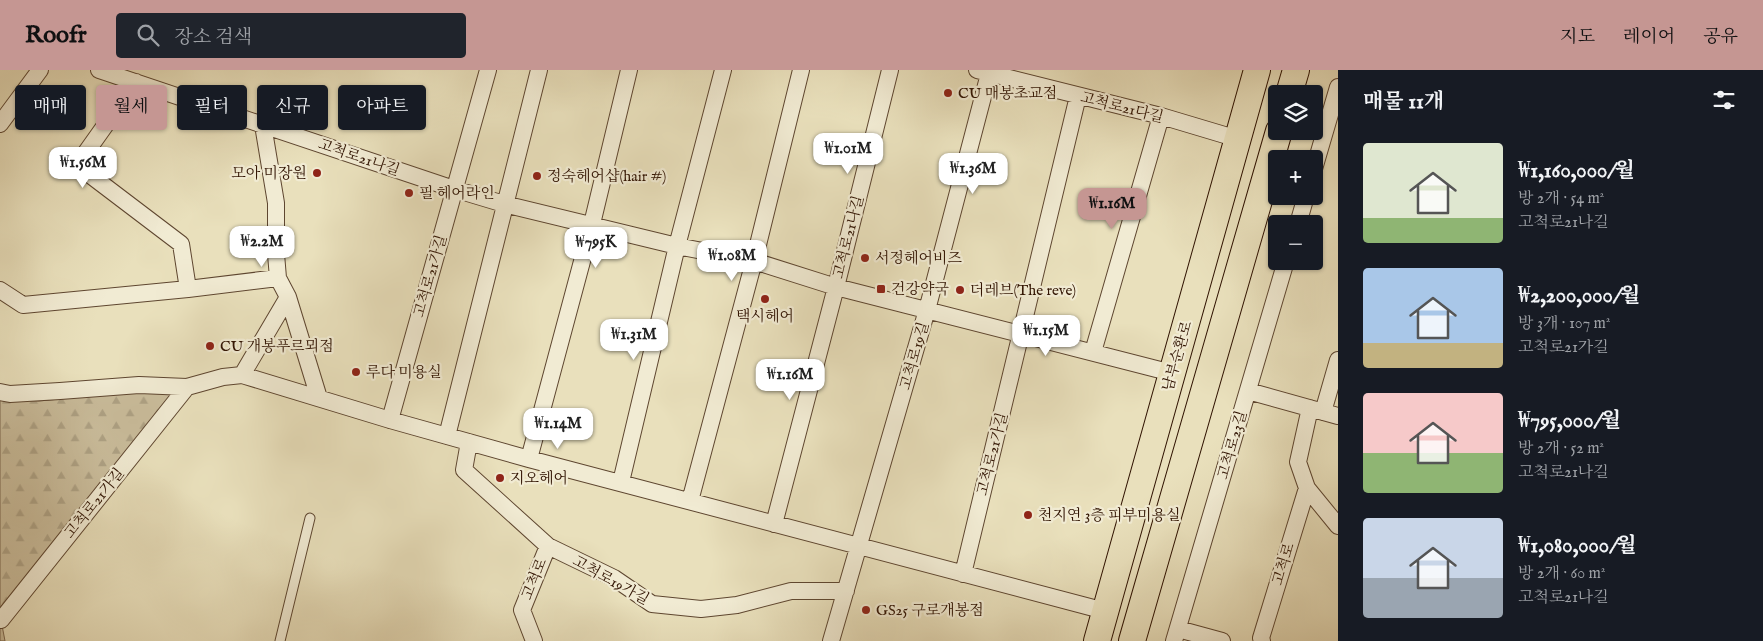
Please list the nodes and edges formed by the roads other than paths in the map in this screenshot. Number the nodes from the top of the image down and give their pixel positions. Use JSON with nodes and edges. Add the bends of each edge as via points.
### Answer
{"nodes":[{"id":1,"x":40,"y":70,"type":"edge"},
{"id":2,"x":99,"y":70,"type":"edge"},
{"id":3,"x":488,"y":70,"type":"edge"},
{"id":4,"x":539,"y":70,"type":"edge"},
{"id":5,"x":629,"y":70,"type":"edge"},
{"id":6,"x":723,"y":70,"type":"edge"},
{"id":7,"x":801,"y":70,"type":"edge"},
{"id":8,"x":890,"y":70,"type":"edge"},
{"id":9,"x":1257,"y":70,"type":"edge"},
{"id":10,"x":1296,"y":70,"type":"edge"},
{"id":11,"x":985,"y":71,"type":"edge"},
{"id":12,"x":136,"y":82,"type":"junction"},
{"id":13,"x":1292,"y":85,"type":"edge"},
{"id":14,"x":1338,"y":87,"type":"edge"},
{"id":15,"x":1078,"y":96,"type":"junction"},
{"id":16,"x":1161,"y":116,"type":"junction"},
{"id":17,"x":257,"y":123,"type":"edge"},
{"id":18,"x":0,"y":124,"type":"edge"},
{"id":19,"x":1333,"y":124,"type":"edge"},
{"id":20,"x":265,"y":130,"type":"edge"},
{"id":21,"x":279,"y":130,"type":"edge"},
{"id":22,"x":1238,"y":139,"type":"junction"},
{"id":23,"x":1276,"y":140,"type":"edge"},
{"id":24,"x":1322,"y":150,"type":"edge"},
{"id":25,"x":454,"y":189,"type":"junction"},
{"id":26,"x":504,"y":204,"type":"junction"},
{"id":27,"x":592,"y":224,"type":"junction"},
{"id":28,"x":677,"y":246,"type":"junction"},
{"id":29,"x":754,"y":261,"type":"junction"},
{"id":30,"x":1283,"y":270,"type":"edge"},
{"id":31,"x":278,"y":278,"type":"junction"},
{"id":32,"x":836,"y":287,"type":"junction"},
{"id":33,"x":188,"y":289,"type":"junction"},
{"id":34,"x":0,"y":290,"type":"edge"},
{"id":35,"x":288,"y":297,"type":"junction"},
{"id":36,"x":927,"y":310,"type":"junction"},
{"id":37,"x":1021,"y":334,"type":"junction"},
{"id":38,"x":1093,"y":352,"type":"junction"},
{"id":39,"x":1338,"y":360,"type":"edge"},
{"id":40,"x":1172,"y":373,"type":"junction"},
{"id":41,"x":242,"y":375,"type":"junction"},
{"id":42,"x":187,"y":387,"type":"junction"},
{"id":43,"x":1248,"y":391,"type":"junction"},
{"id":44,"x":0,"y":392,"type":"edge"},
{"id":45,"x":319,"y":398,"type":"junction"},
{"id":46,"x":1324,"y":412,"type":"edge"},
{"id":47,"x":390,"y":420,"type":"junction"},
{"id":48,"x":448,"y":436,"type":"junction"},
{"id":49,"x":469,"y":442,"type":"junction"},
{"id":50,"x":529,"y":459,"type":"junction"},
{"id":51,"x":621,"y":482,"type":"junction"},
{"id":52,"x":1306,"y":488,"type":"junction"},
{"id":53,"x":690,"y":501,"type":"junction"},
{"id":54,"x":310,"y":518,"type":"dead end"},
{"id":55,"x":774,"y":524,"type":"junction"},
{"id":56,"x":1338,"y":526,"type":"edge"},
{"id":57,"x":548,"y":546,"type":"junction"},
{"id":58,"x":859,"y":546,"type":"junction"},
{"id":59,"x":963,"y":574,"type":"junction"},
{"id":60,"x":846,"y":590,"type":"junction"},
{"id":61,"x":1105,"y":611,"type":"junction"},
{"id":62,"x":1,"y":620,"type":"edge"},
{"id":63,"x":1176,"y":635,"type":"edge"},
{"id":64,"x":280,"y":641,"type":"edge"},
{"id":65,"x":534,"y":641,"type":"edge"},
{"id":66,"x":831,"y":641,"type":"edge"},
{"id":67,"x":1097,"y":641,"type":"edge"},
{"id":68,"x":1132,"y":641,"type":"edge"},
{"id":69,"x":1222,"y":641,"type":"edge"},
{"id":70,"x":1262,"y":641,"type":"edge"}],
"edges":[{"from":1,"to":18,"type":"street"},
{"from":2,"to":12,"type":"street","name":"고척로21나길"},
{"from":3,"to":25,"type":"street"},
{"from":4,"to":26,"type":"street"},
{"from":5,"to":27,"type":"street"},
{"from":6,"to":28,"type":"street"},
{"from":7,"to":29,"type":"street"},
{"from":8,"to":32,"type":"street","name":"고척로21나길"},
{"from":9,"to":22,"type":"main road","name":"남부순환로"},
{"from":10,"to":13,"type":"main road"},
{"from":11,"to":15,"type":"street","name":"고척로21다길"},
{"from":11,"to":36,"type":"street","name":"고척로19길"},
{"from":12,"to":17,"type":"street","name":"고척로21나길"},
{"from":12,"to":33,"type":"street","via":[[77,165],[181,244]]},
{"from":14,"to":19,"type":"street"},
{"from":15,"to":16,"type":"street","name":"고척로21다길"},
{"from":15,"to":37,"type":"street"},
{"from":16,"to":22,"type":"street","name":"고척로21다길"},
{"from":16,"to":38,"type":"street"},
{"from":19,"to":24,"type":"street"},
{"from":20,"to":31,"type":"street","via":[[276,203]]},
{"from":21,"to":25,"type":"street","name":"고척로21나길"},
{"from":22,"to":40,"type":"main road","name":"남부순환로"},
{"from":23,"to":68,"type":"main road"},
{"from":25,"to":26,"type":"street","name":"고척로21나길"},
{"from":25,"to":47,"type":"street","name":"고척로21가길"},
{"from":26,"to":27,"type":"street","name":"고척로21나길"},
{"from":26,"to":48,"type":"street"},
{"from":27,"to":28,"type":"street","name":"고척로21나길"},
{"from":27,"to":50,"type":"street"},
{"from":28,"to":29,"type":"street","name":"고척로21나길"},
{"from":28,"to":51,"type":"street"},
{"from":29,"to":32,"type":"street","name":"고척로21나길"},
{"from":29,"to":53,"type":"street"},
{"from":30,"to":43,"type":"street","name":"고척로23길"},
{"from":31,"to":33,"type":"street"},
{"from":31,"to":35,"type":"street"},
{"from":32,"to":36,"type":"street","name":"고척로21나길"},
{"from":32,"to":55,"type":"street"},
{"from":33,"to":34,"type":"street","via":[[23,305]]},
{"from":35,"to":41,"type":"street"},
{"from":35,"to":45,"type":"street"},
{"from":36,"to":37,"type":"street","name":"고척로21나길"},
{"from":36,"to":58,"type":"street","name":"고척로19길"},
{"from":37,"to":38,"type":"street","name":"고척로21나길"},
{"from":37,"to":59,"type":"street","name":"고척로21가길"},
{"from":38,"to":40,"type":"street","name":"고척로21나길"},
{"from":39,"to":46,"type":"street"},
{"from":40,"to":61,"type":"main road","name":"남부순환로"},
{"from":41,"to":42,"type":"street"},
{"from":41,"to":45,"type":"street"},
{"from":42,"to":44,"type":"street","via":[[139,384],[10,394]]},
{"from":42,"to":62,"type":"street","name":"고척로21가길"},
{"from":43,"to":46,"type":"street"},
{"from":43,"to":63,"type":"street","name":"고척로23길"},
{"from":45,"to":47,"type":"street"},
{"from":46,"to":52,"type":"street","via":[[1298,462]]},
{"from":47,"to":48,"type":"street"},
{"from":48,"to":49,"type":"street"},
{"from":49,"to":50,"type":"street"},
{"from":49,"to":57,"type":"street","name":"고척로19가길","via":[[464,470]]},
{"from":50,"to":51,"type":"street"},
{"from":51,"to":53,"type":"street"},
{"from":52,"to":56,"type":"street"},
{"from":52,"to":70,"type":"street","name":"고척로"},
{"from":53,"to":55,"type":"street"},
{"from":54,"to":64,"type":"lane"},
{"from":55,"to":58,"type":"street"},
{"from":57,"to":60,"type":"street","name":"고척로19가길","via":[[614,578],[652,604],[701,609],[737,605],[791,591]]},
{"from":57,"to":65,"type":"street","name":"고척로","via":[[522,610]]},
{"from":58,"to":59,"type":"street"},
{"from":58,"to":60,"type":"street","name":"고척로19길"},
{"from":59,"to":61,"type":"street"},
{"from":60,"to":66,"type":"street","name":"고척로19길"},
{"from":61,"to":67,"type":"main road","name":"남부순환로"},
{"from":63,"to":69,"type":"street","name":"고척로23길"}]}
